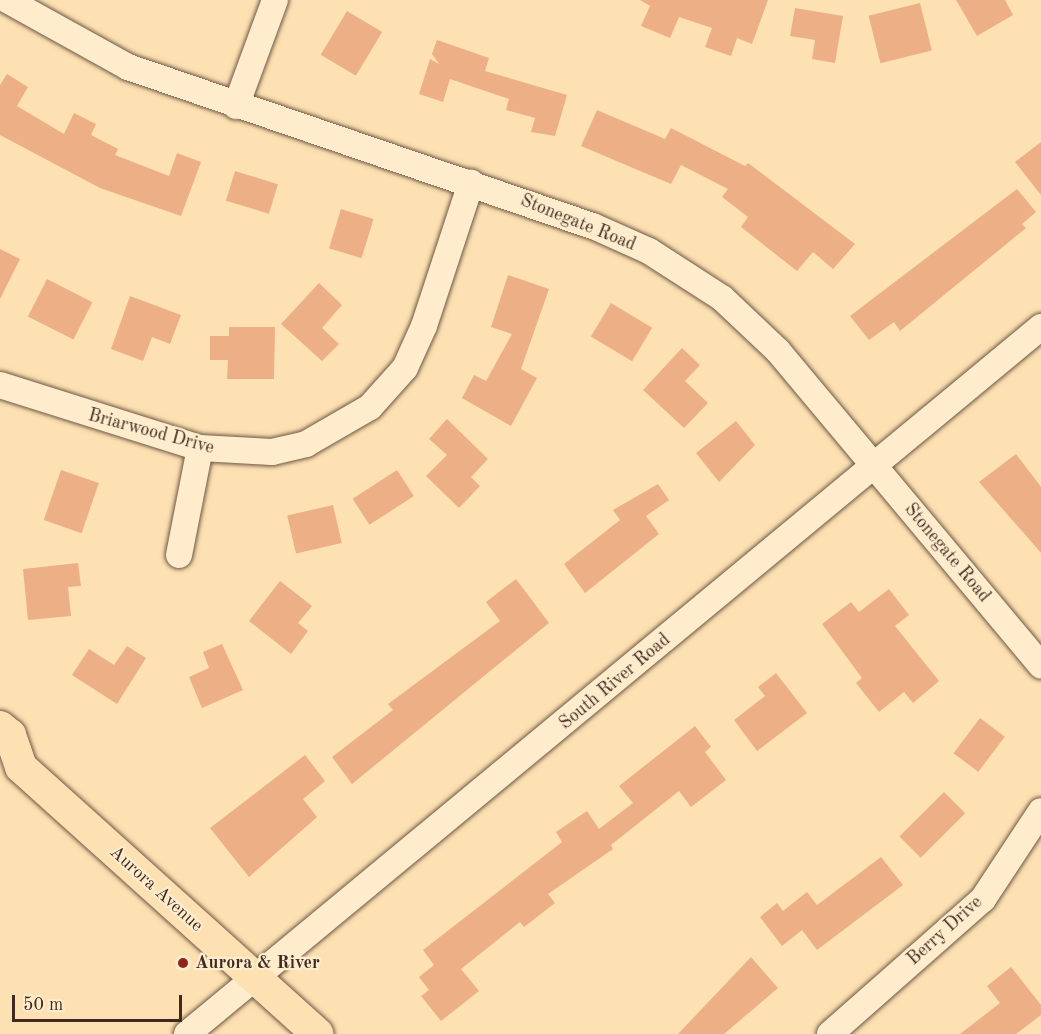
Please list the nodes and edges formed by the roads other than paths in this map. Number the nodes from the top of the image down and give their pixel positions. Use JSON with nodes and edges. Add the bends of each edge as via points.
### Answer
{"nodes":[{"id":1,"x":7,"y":0,"type":"edge"},
{"id":2,"x":275,"y":0,"type":"edge"},
{"id":3,"x":236,"y":106,"type":"junction"},
{"id":4,"x":471,"y":183,"type":"junction"},
{"id":5,"x":1041,"y":327,"type":"edge"},
{"id":6,"x":0,"y":385,"type":"edge"},
{"id":7,"x":200,"y":448,"type":"junction"},
{"id":8,"x":875,"y":466,"type":"junction"},
{"id":9,"x":179,"y":555,"type":"dead end"},
{"id":10,"x":1041,"y":666,"type":"edge"},
{"id":11,"x":0,"y":727,"type":"edge"},
{"id":12,"x":10,"y":765,"type":"edge"},
{"id":13,"x":1041,"y":811,"type":"edge"},
{"id":14,"x":255,"y":978,"type":"junction"},
{"id":15,"x":187,"y":1034,"type":"edge"},
{"id":16,"x":318,"y":1034,"type":"edge"},
{"id":17,"x":830,"y":1034,"type":"edge"}],
"edges":[{"from":1,"to":3,"type":"street","name":"Stonegate Road","via":[[95,52]]},
{"from":2,"to":3,"type":"street"},
{"from":3,"to":4,"type":"street","name":"Stonegate Road"},
{"from":4,"to":7,"type":"street","name":"Briarwood Drive","via":[[412,355],[370,407],[306,444],[272,452]]},
{"from":4,"to":8,"type":"street","name":"Stonegate Road","via":[[593,226],[649,251],[722,298],[778,351]]},
{"from":5,"to":8,"type":"street","name":"South River Road"},
{"from":6,"to":7,"type":"street","name":"Briarwood Drive"},
{"from":7,"to":9,"type":"street"},
{"from":8,"to":10,"type":"street","name":"Stonegate Road"},
{"from":8,"to":14,"type":"street","name":"South River Road"},
{"from":11,"to":12,"type":"main road","name":"Aurora Avenue","via":[[10,735]]},
{"from":12,"to":14,"type":"main road","name":"Aurora Avenue"},
{"from":13,"to":17,"type":"street","name":"Berry Drive","via":[[982,899]]},
{"from":14,"to":15,"type":"street","name":"South River Road"},
{"from":14,"to":16,"type":"main road","name":"Aurora Avenue"}]}
